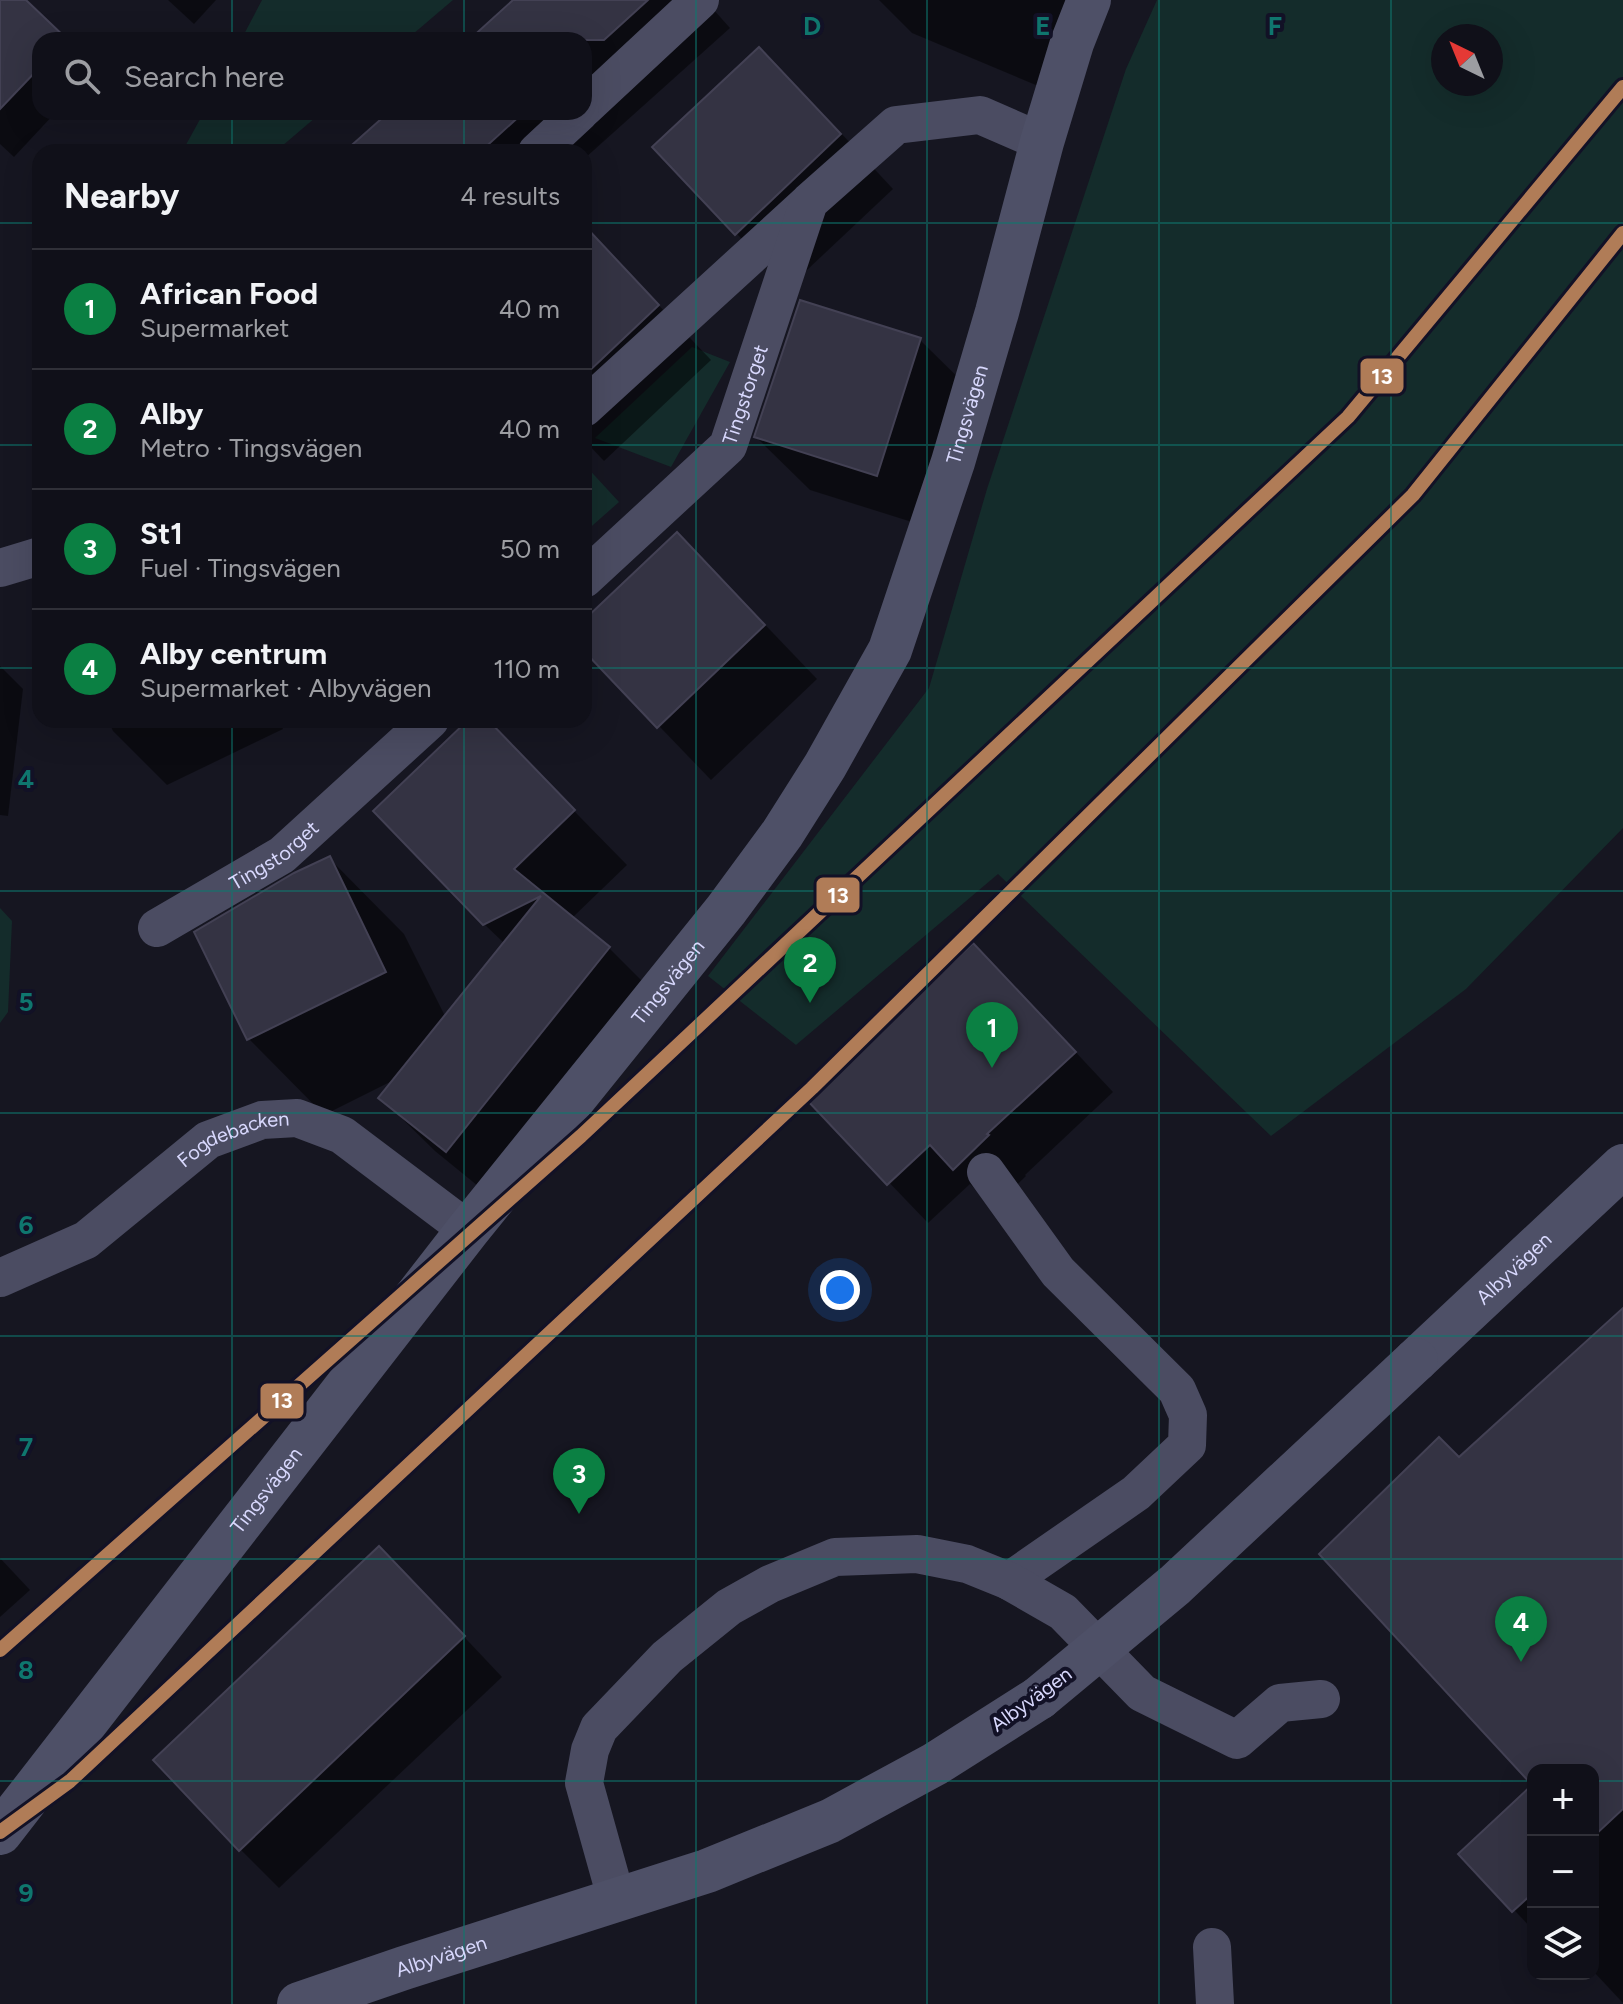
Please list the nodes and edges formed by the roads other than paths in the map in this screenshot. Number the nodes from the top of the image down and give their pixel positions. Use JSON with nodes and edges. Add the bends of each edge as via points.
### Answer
{"nodes":[{"id":1,"x":700,"y":0,"type":"edge"},
{"id":2,"x":1089,"y":0,"type":"edge"},
{"id":3,"x":592,"y":101,"type":"edge"},
{"id":4,"x":571,"y":120,"type":"edge"},
{"id":5,"x":1042,"y":142,"type":"junction"},
{"id":6,"x":546,"y":144,"type":"edge"},
{"id":7,"x":809,"y":202,"type":"junction"},
{"id":8,"x":592,"y":401,"type":"edge"},
{"id":9,"x":32,"y":558,"type":"edge"},
{"id":10,"x":0,"y":568,"type":"edge"},
{"id":11,"x":592,"y":572,"type":"edge"},
{"id":12,"x":413,"y":728,"type":"edge"},
{"id":13,"x":157,"y":928,"type":"dead end"},
{"id":14,"x":1623,"y":1166,"type":"edge"},
{"id":15,"x":986,"y":1172,"type":"dead end"},
{"id":16,"x":468,"y":1230,"type":"junction"},
{"id":17,"x":0,"y":1278,"type":"edge"},
{"id":18,"x":1009,"y":1581,"type":"junction"},
{"id":19,"x":1321,"y":1699,"type":"dead end"},
{"id":20,"x":0,"y":1833,"type":"edge"},
{"id":21,"x":617,"y":1901,"type":"junction"},
{"id":22,"x":1212,"y":1947,"type":"dead end"},
{"id":23,"x":299,"y":2004,"type":"edge"},
{"id":24,"x":1215,"y":2004,"type":"edge"}],
"edges":[{"from":1,"to":3,"type":"street"},
{"from":2,"to":5,"type":"street","name":"Tingsvägen"},
{"from":4,"to":6,"type":"street"},
{"from":5,"to":7,"type":"street","via":[[980,115],[896,125]]},
{"from":5,"to":16,"type":"street","name":"Tingsvägen","via":[[953,462],[890,650],[782,834]]},
{"from":7,"to":8,"type":"street"},
{"from":7,"to":11,"type":"street","name":"Tingstorget","via":[[728,446]]},
{"from":9,"to":10,"type":"street"},
{"from":12,"to":13,"type":"street","name":"Tingstorget","via":[[282,855]]},
{"from":14,"to":21,"type":"street","name":"Albyvägen","bridge":true,"via":[[1175,1585],[1039,1698],[935,1764],[830,1821]]},
{"from":15,"to":18,"type":"street","via":[[1058,1272],[1177,1390],[1188,1415],[1187,1445],[1136,1493]]},
{"from":16,"to":17,"type":"street","name":"Fogdebacken","via":[[342,1135],[297,1118],[262,1120],[208,1140],[86,1240]]},
{"from":16,"to":20,"type":"street","name":"Tingsvägen"},
{"from":18,"to":19,"type":"street","via":[[1063,1612],[1142,1693],[1237,1740],[1280,1703]]},
{"from":18,"to":21,"type":"street","via":[[967,1564],[917,1554],[835,1557],[729,1607],[667,1657],[599,1728],[590,1750],[584,1783]]},
{"from":21,"to":23,"type":"street","name":"Albyvägen"},
{"from":22,"to":24,"type":"street"}]}
